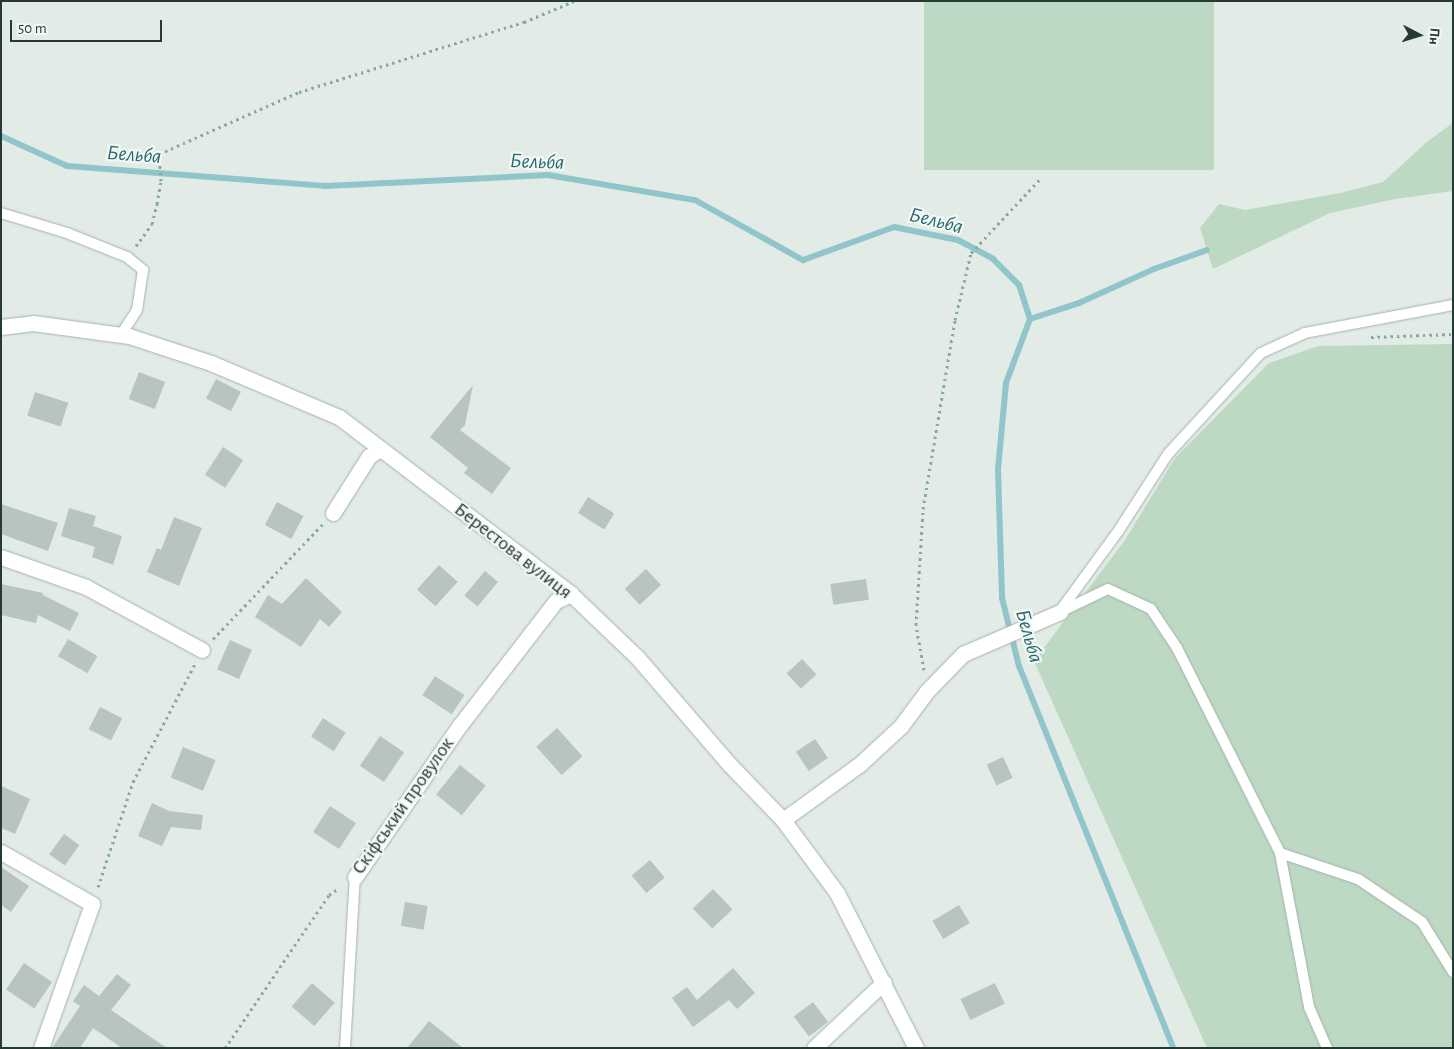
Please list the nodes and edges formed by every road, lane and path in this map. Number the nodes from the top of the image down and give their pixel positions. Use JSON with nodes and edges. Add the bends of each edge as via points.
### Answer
{"nodes":[{"id":1,"x":574,"y":1,"type":"edge"},
{"id":2,"x":1039,"y":180,"type":"dead end"},
{"id":3,"x":1,"y":213,"type":"edge"},
{"id":4,"x":127,"y":257,"type":"junction"},
{"id":5,"x":1453,"y":305,"type":"edge"},
{"id":6,"x":1,"y":327,"type":"edge"},
{"id":7,"x":121,"y":335,"type":"junction"},
{"id":8,"x":380,"y":449,"type":"junction"},
{"id":9,"x":333,"y":513,"type":"joint"},
{"id":10,"x":1,"y":557,"type":"edge"},
{"id":11,"x":571,"y":594,"type":"junction"},
{"id":12,"x":1060,"y":612,"type":"junction"},
{"id":13,"x":202,"y":650,"type":"junction"},
{"id":14,"x":927,"y":691,"type":"junction"},
{"id":15,"x":783,"y":820,"type":"junction"},
{"id":16,"x":1,"y":852,"type":"edge"},
{"id":17,"x":1280,"y":853,"type":"junction"},
{"id":18,"x":355,"y":877,"type":"junction"},
{"id":19,"x":92,"y":904,"type":"junction"},
{"id":20,"x":1453,"y":972,"type":"edge"},
{"id":21,"x":884,"y":982,"type":"junction"},
{"id":22,"x":41,"y":1048,"type":"edge"},
{"id":23,"x":225,"y":1048,"type":"edge"},
{"id":24,"x":345,"y":1048,"type":"edge"},
{"id":25,"x":814,"y":1048,"type":"edge"},
{"id":26,"x":916,"y":1048,"type":"edge"},
{"id":27,"x":1327,"y":1048,"type":"edge"}],
"edges":[{"from":1,"to":4,"type":"path","via":[[524,22],[299,92],[159,154],[161,181],[152,224]]},
{"from":2,"to":14,"type":"path","via":[[971,253],[955,320],[923,509],[916,625]]},
{"from":3,"to":4,"type":"lane","via":[[67,233]]},
{"from":4,"to":7,"type":"lane","via":[[143,270],[137,310]]},
{"from":5,"to":12,"type":"lane","via":[[1305,333],[1261,353],[1168,454]]},
{"from":6,"to":7,"type":"street","name":"Берестова вулиця","via":[[33,323]]},
{"from":7,"to":8,"type":"street","name":"Берестова вулиця","via":[[212,363],[339,417]]},
{"from":8,"to":9,"type":"street","via":[[369,456]]},
{"from":8,"to":11,"type":"street","name":"Берестова вулиця"},
{"from":9,"to":13,"type":"path"},
{"from":10,"to":13,"type":"street","via":[[86,587]]},
{"from":11,"to":15,"type":"street","name":"Берестова вулиця","via":[[637,657],[729,764]]},
{"from":11,"to":18,"type":"street","name":"Скіфський провулок","via":[[556,601],[466,717]]},
{"from":12,"to":14,"type":"street","via":[[963,654]]},
{"from":12,"to":17,"type":"lane","via":[[1108,589],[1151,609],[1182,656]]},
{"from":13,"to":19,"type":"path","via":[[133,782]]},
{"from":14,"to":15,"type":"street","via":[[901,726],[860,764]]},
{"from":15,"to":21,"type":"street","name":"Берестова вулиця","via":[[838,893]]},
{"from":16,"to":19,"type":"street"},
{"from":17,"to":20,"type":"lane","via":[[1358,879],[1422,922]]},
{"from":17,"to":27,"type":"lane","via":[[1309,1007]]},
{"from":18,"to":23,"type":"path","name":"Скіфський провулок","via":[[329,895]]},
{"from":18,"to":24,"type":"lane"},
{"from":19,"to":22,"type":"street"},
{"from":21,"to":25,"type":"street"},
{"from":21,"to":26,"type":"street","name":"Берестова вулиця"}]}
